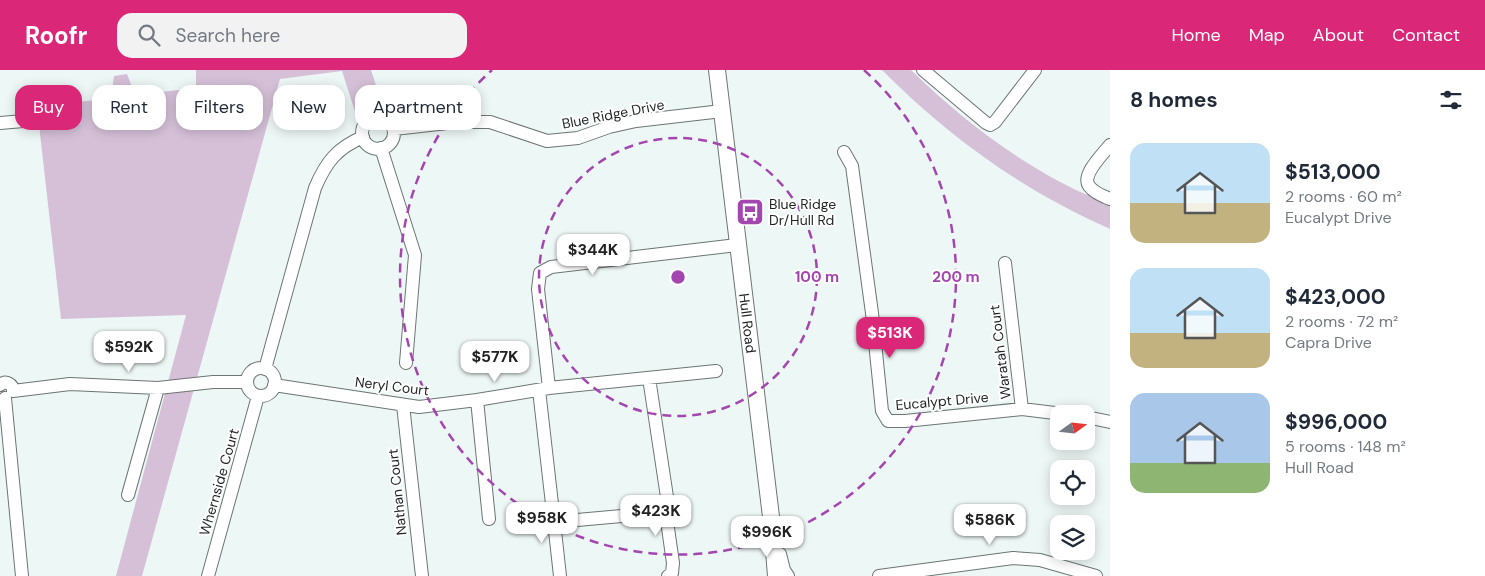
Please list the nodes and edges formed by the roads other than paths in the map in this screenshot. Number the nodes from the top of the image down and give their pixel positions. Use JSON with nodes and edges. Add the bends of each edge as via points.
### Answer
{"nodes":[{"id":1,"x":717,"y":70,"type":"edge"},
{"id":2,"x":923,"y":70,"type":"edge"},
{"id":3,"x":1035,"y":70,"type":"edge"},
{"id":4,"x":722,"y":111,"type":"junction"},
{"id":5,"x":15,"y":122,"type":"edge"},
{"id":6,"x":481,"y":122,"type":"edge"},
{"id":7,"x":0,"y":123,"type":"edge"},
{"id":8,"x":364,"y":130,"type":"edge"},
{"id":9,"x":394,"y":130,"type":"edge"},
{"id":10,"x":363,"y":137,"type":"junction"},
{"id":11,"x":1110,"y":145,"type":"edge"},
{"id":12,"x":382,"y":148,"type":"junction"},
{"id":13,"x":844,"y":152,"type":"dead end"},
{"id":14,"x":1110,"y":199,"type":"edge"},
{"id":15,"x":738,"y":245,"type":"junction"},
{"id":16,"x":1005,"y":263,"type":"dead end"},
{"id":17,"x":406,"y":362,"type":"dead end"},
{"id":18,"x":265,"y":369,"type":"junction"},
{"id":19,"x":716,"y":371,"type":"dead end"},
{"id":20,"x":649,"y":378,"type":"junction"},
{"id":21,"x":247,"y":382,"type":"junction"},
{"id":22,"x":0,"y":385,"type":"edge"},
{"id":23,"x":274,"y":385,"type":"junction"},
{"id":24,"x":158,"y":388,"type":"junction"},
{"id":25,"x":544,"y":389,"type":"junction"},
{"id":26,"x":6,"y":395,"type":"edge"},
{"id":27,"x":258,"y":396,"type":"junction"},
{"id":28,"x":477,"y":400,"type":"junction"},
{"id":29,"x":403,"y":405,"type":"junction"},
{"id":30,"x":1022,"y":409,"type":"junction"},
{"id":31,"x":1050,"y":412,"type":"edge"},
{"id":32,"x":1095,"y":419,"type":"edge"},
{"id":33,"x":1110,"y":422,"type":"edge"},
{"id":34,"x":128,"y":495,"type":"dead end"},
{"id":35,"x":665,"y":507,"type":"junction"},
{"id":36,"x":556,"y":516,"type":"junction"},
{"id":37,"x":489,"y":519,"type":"dead end"},
{"id":38,"x":772,"y":525,"type":"junction"},
{"id":39,"x":22,"y":576,"type":"edge"},
{"id":40,"x":208,"y":576,"type":"edge"},
{"id":41,"x":422,"y":576,"type":"edge"},
{"id":42,"x":560,"y":576,"type":"edge"},
{"id":43,"x":668,"y":576,"type":"edge"},
{"id":44,"x":776,"y":576,"type":"edge"},
{"id":45,"x":788,"y":576,"type":"edge"},
{"id":46,"x":879,"y":576,"type":"edge"},
{"id":47,"x":1096,"y":576,"type":"edge"}],
"edges":[{"from":1,"to":4,"type":"main road","name":"Hull Road"},
{"from":2,"to":3,"type":"street","via":[[990,125]]},
{"from":4,"to":6,"type":"street","name":"Blue Ridge Drive","via":[[636,121],[578,138],[547,141]]},
{"from":4,"to":15,"type":"main road","name":"Hull Road"},
{"from":5,"to":7,"type":"street"},
{"from":8,"to":10,"type":"street"},
{"from":9,"to":12,"type":"street","via":[[390,144]]},
{"from":10,"to":12,"type":"street","via":[[368,145]]},
{"from":10,"to":18,"type":"street","via":[[348,143],[337,153],[324,168],[315,188]]},
{"from":11,"to":14,"type":"street","via":[[1087,178],[1088,185]]},
{"from":12,"to":17,"type":"street","via":[[415,254]]},
{"from":13,"to":30,"type":"street","name":"Eucalypt Drive","via":[[852,166],[882,411],[888,421]]},
{"from":15,"to":25,"type":"street","via":[[550,267],[540,273],[538,289]]},
{"from":15,"to":38,"type":"main road","name":"Hull Road"},
{"from":16,"to":30,"type":"street","name":"Waratah Court"},
{"from":18,"to":21,"type":"street","via":[[252,371]]},
{"from":18,"to":23,"type":"street","via":[[274,378]]},
{"from":19,"to":20,"type":"street","name":"Neryl Court"},
{"from":20,"to":25,"type":"street","name":"Neryl Court"},
{"from":20,"to":35,"type":"street","via":[[667,496]]},
{"from":21,"to":24,"type":"street"},
{"from":21,"to":27,"type":"street","via":[[248,388]]},
{"from":22,"to":26,"type":"street","via":[[8,383],[12,386]]},
{"from":23,"to":27,"type":"street","via":[[268,394]]},
{"from":23,"to":29,"type":"street","name":"Neryl Court"},
{"from":24,"to":26,"type":"street","via":[[70,384]]},
{"from":24,"to":34,"type":"street"},
{"from":25,"to":28,"type":"street","name":"Neryl Court"},
{"from":25,"to":36,"type":"street","via":[[552,504]]},
{"from":26,"to":39,"type":"street"},
{"from":27,"to":40,"type":"street","name":"Whernside Court"},
{"from":28,"to":29,"type":"street","name":"Neryl Court","via":[[419,407]]},
{"from":28,"to":37,"type":"street"},
{"from":29,"to":41,"type":"street","name":"Nathan Court"},
{"from":30,"to":31,"type":"street","name":"Eucalypt Drive"},
{"from":32,"to":33,"type":"street"},
{"from":35,"to":36,"type":"street","via":[[656,512],[566,521]]},
{"from":35,"to":43,"type":"street","via":[[673,562]]},
{"from":36,"to":42,"type":"street"},
{"from":38,"to":44,"type":"main road","name":"Hull Road"},
{"from":38,"to":45,"type":"street"},
{"from":46,"to":47,"type":"street","via":[[1013,558],[1040,560]]}]}
